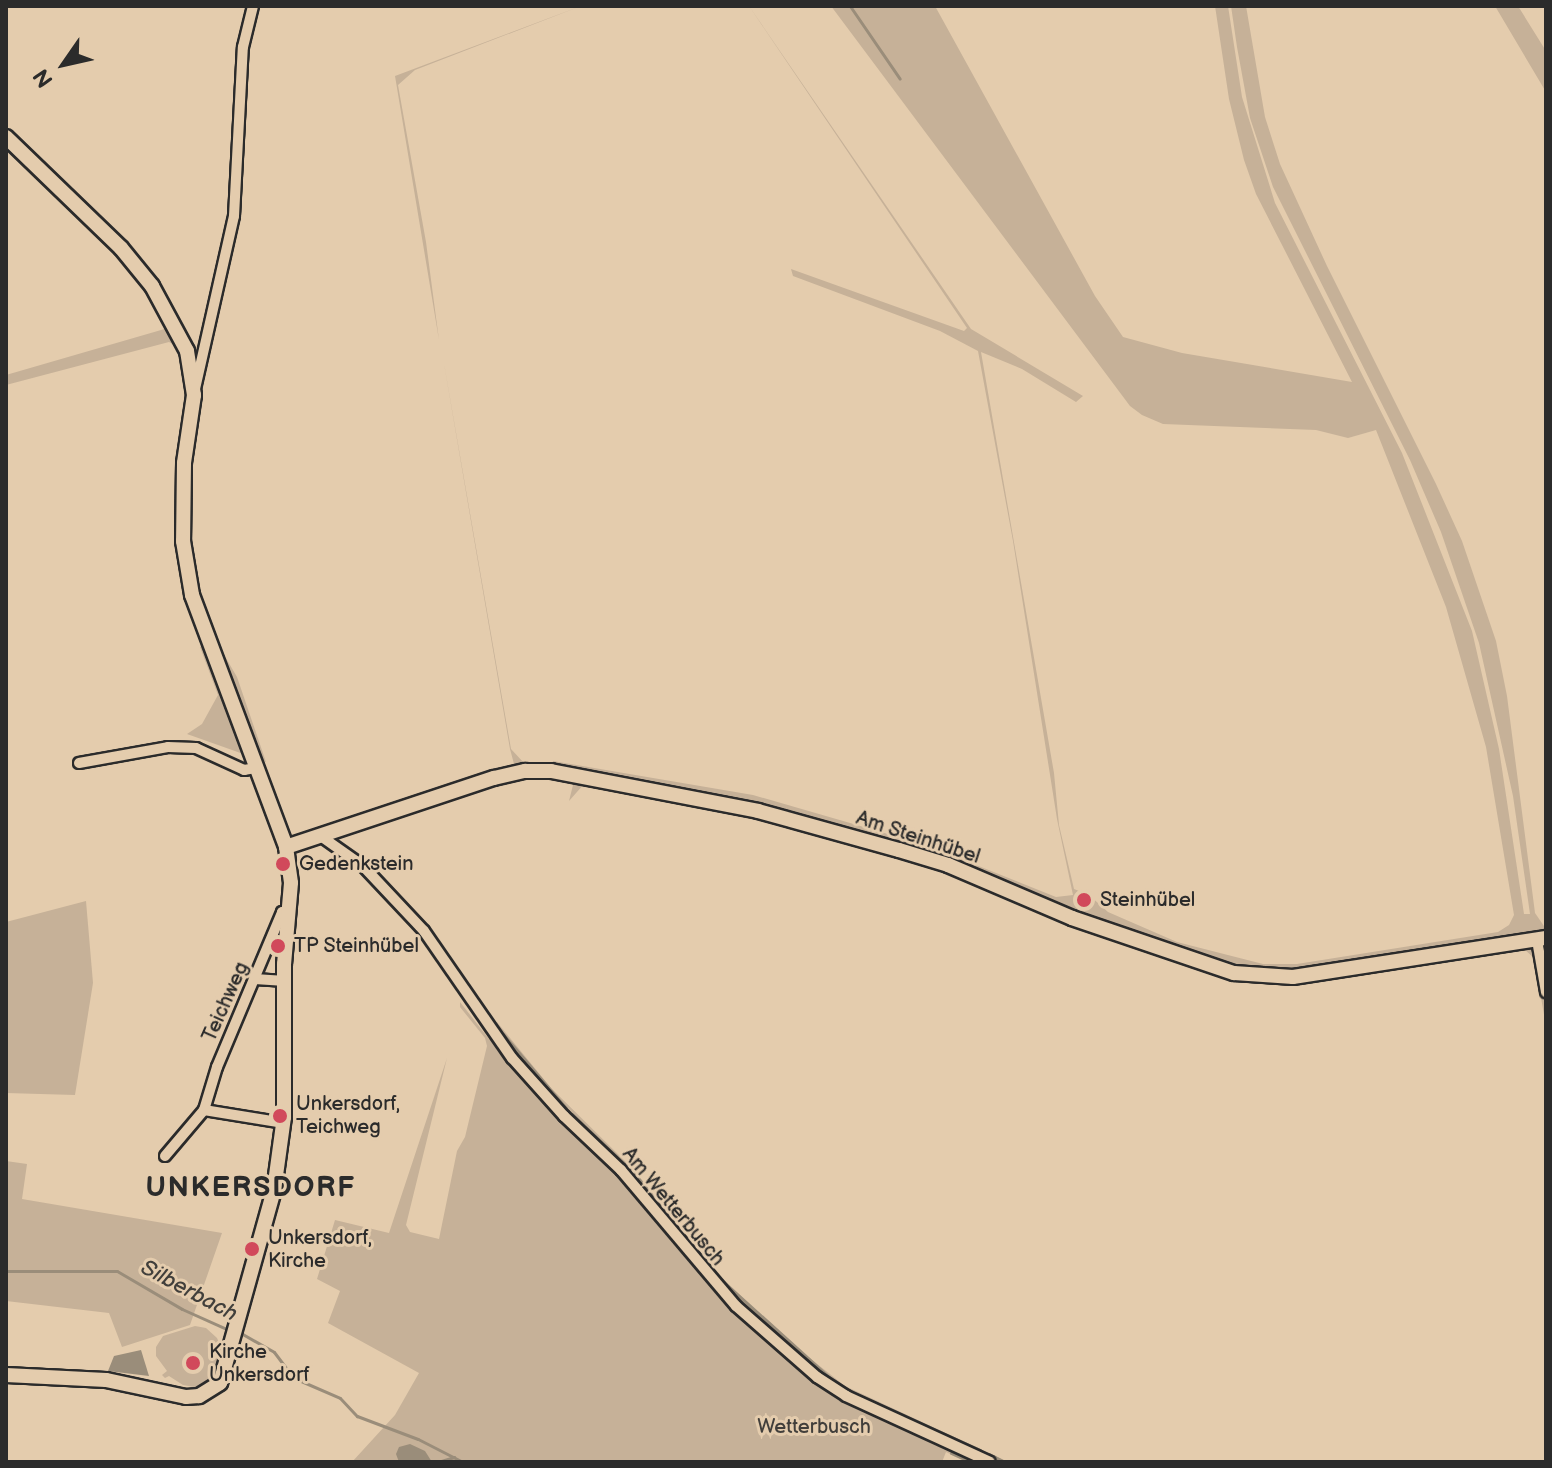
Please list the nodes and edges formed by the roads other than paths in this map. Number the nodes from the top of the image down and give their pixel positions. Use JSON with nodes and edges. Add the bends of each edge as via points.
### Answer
{"nodes":[{"id":1,"x":253,"y":6,"type":"edge"},
{"id":2,"x":6,"y":137,"type":"edge"},
{"id":3,"x":204,"y":349,"type":"junction"},
{"id":4,"x":187,"y":351,"type":"junction"},
{"id":5,"x":194,"y":395,"type":"junction"},
{"id":6,"x":254,"y":762,"type":"junction"},
{"id":7,"x":79,"y":763,"type":"dead end"},
{"id":8,"x":322,"y":837,"type":"junction"},
{"id":9,"x":286,"y":847,"type":"junction"},
{"id":10,"x":286,"y":911,"type":"junction"},
{"id":11,"x":1541,"y":939,"type":"edge"},
{"id":12,"x":256,"y":979,"type":"junction"},
{"id":13,"x":284,"y":981,"type":"junction"},
{"id":14,"x":1546,"y":992,"type":"edge"},
{"id":15,"x":204,"y":1110,"type":"junction"},
{"id":16,"x":284,"y":1123,"type":"junction"},
{"id":17,"x":165,"y":1156,"type":"dead end"},
{"id":18,"x":6,"y":1375,"type":"edge"},
{"id":19,"x":990,"y":1462,"type":"edge"}],
"edges":[{"from":1,"to":3,"type":"street","via":[[243,47],[234,216]]},
{"from":2,"to":4,"type":"street","via":[[121,248],[152,286]]},
{"from":3,"to":4,"type":"street"},
{"from":3,"to":5,"type":"street"},
{"from":4,"to":5,"type":"street"},
{"from":5,"to":6,"type":"street","via":[[184,463],[183,541],[192,595]]},
{"from":6,"to":7,"type":"street","via":[[244,770],[196,748],[168,747]]},
{"from":6,"to":9,"type":"street"},
{"from":8,"to":9,"type":"street","name":"Am Steinhübel"},
{"from":8,"to":11,"type":"street","name":"Am Steinhübel","via":[[494,778],[551,771],[758,811],[899,850],[1072,918],[1234,973],[1293,977]]},
{"from":8,"to":19,"type":"street","name":"Am Wetterbusch","via":[[363,866],[424,931],[512,1058],[621,1170],[736,1306],[846,1396]]},
{"from":9,"to":10,"type":"street","via":[[291,883]]},
{"from":10,"to":12,"type":"street","name":"Teichweg"},
{"from":10,"to":13,"type":"street"},
{"from":11,"to":14,"type":"street"},
{"from":12,"to":13,"type":"street"},
{"from":12,"to":15,"type":"street","name":"Teichweg"},
{"from":13,"to":16,"type":"street"},
{"from":15,"to":16,"type":"street"},
{"from":15,"to":17,"type":"street","name":"Teichweg"},
{"from":16,"to":18,"type":"street","via":[[274,1190],[222,1378],[199,1396],[186,1397],[80,1377]]}]}
